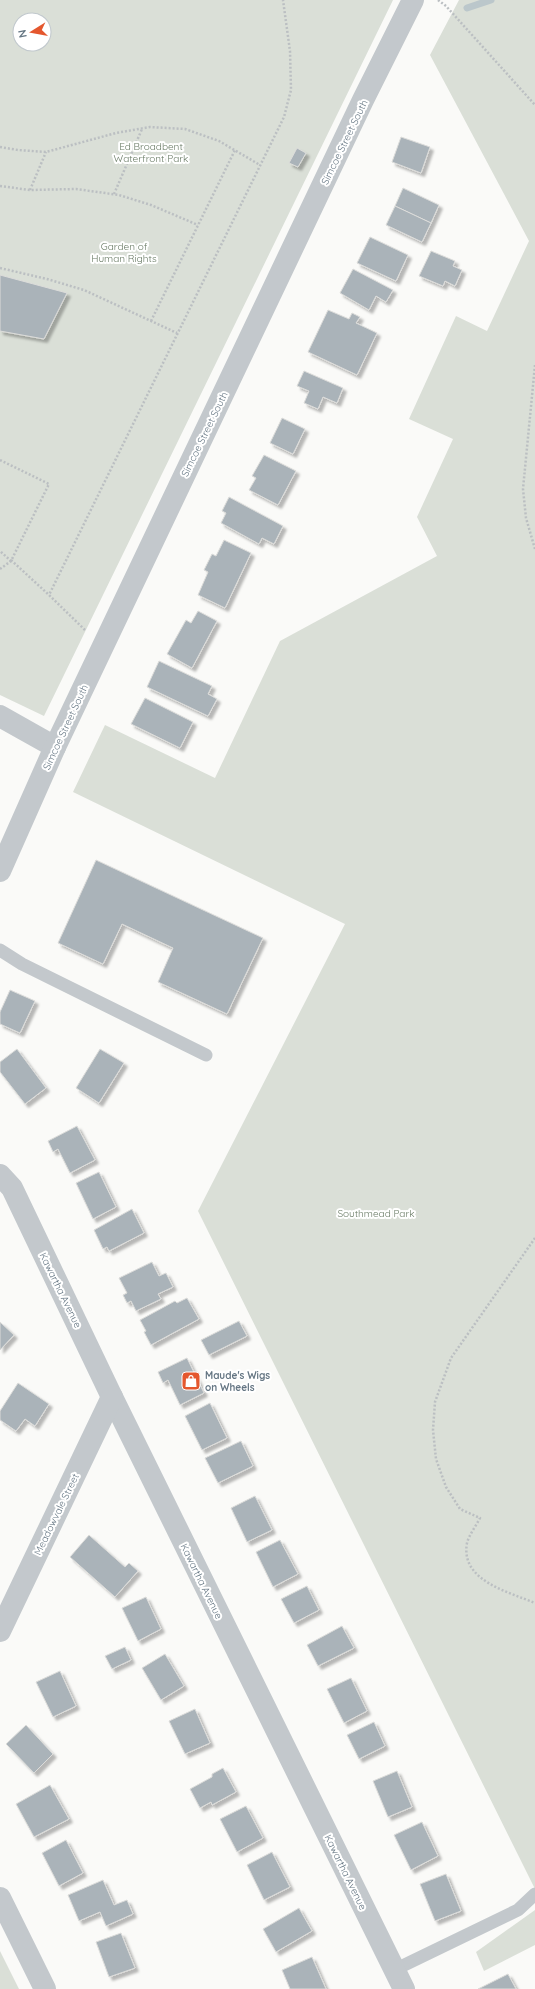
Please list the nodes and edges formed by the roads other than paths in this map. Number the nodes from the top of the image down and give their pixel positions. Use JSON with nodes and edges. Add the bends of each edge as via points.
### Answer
{"nodes":[{"id":1,"x":413,"y":0,"type":"edge"},
{"id":2,"x":0,"y":716,"type":"edge"},
{"id":3,"x":55,"y":747,"type":"junction"},
{"id":4,"x":0,"y":871,"type":"edge"},
{"id":5,"x":0,"y":950,"type":"edge"},
{"id":6,"x":206,"y":1056,"type":"dead end"},
{"id":7,"x":0,"y":1175,"type":"edge"},
{"id":8,"x":112,"y":1397,"type":"junction"},
{"id":9,"x":0,"y":1631,"type":"edge"},
{"id":10,"x":535,"y":1894,"type":"edge"},
{"id":11,"x":0,"y":1898,"type":"edge"},
{"id":12,"x":394,"y":1970,"type":"junction"},
{"id":13,"x":45,"y":1989,"type":"edge"},
{"id":14,"x":404,"y":1989,"type":"edge"}],
"edges":[{"from":1,"to":3,"type":"street","name":"Simcoe Street South"},
{"from":2,"to":3,"type":"street"},
{"from":3,"to":4,"type":"street","name":"Simcoe Street South"},
{"from":5,"to":6,"type":"lane","via":[[22,964]]},
{"from":7,"to":8,"type":"street","name":"Kawartha Avenue","via":[[12,1188]]},
{"from":8,"to":9,"type":"street","name":"Meadowvale Street"},
{"from":8,"to":12,"type":"street","name":"Kawartha Avenue"},
{"from":10,"to":12,"type":"lane","via":[[518,1910]]},
{"from":11,"to":13,"type":"street"},
{"from":12,"to":14,"type":"street","name":"Kawartha Avenue"}]}
